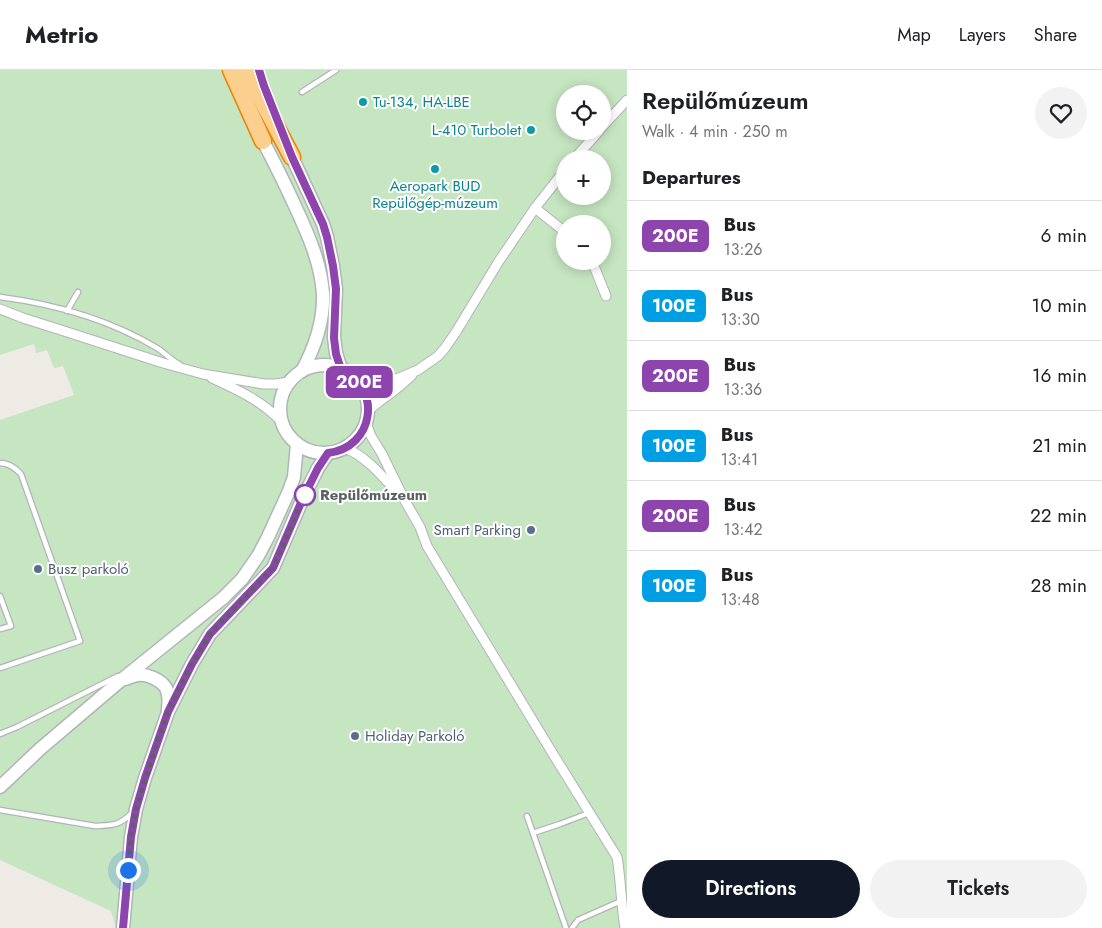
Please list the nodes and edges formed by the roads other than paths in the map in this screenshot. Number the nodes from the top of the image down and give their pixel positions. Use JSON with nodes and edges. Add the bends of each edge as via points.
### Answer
{"nodes":[{"id":1,"x":231,"y":70,"type":"edge"},
{"id":2,"x":246,"y":70,"type":"edge"},
{"id":3,"x":259,"y":70,"type":"edge"},
{"id":4,"x":336,"y":70,"type":"edge"},
{"id":5,"x":302,"y":92,"type":"dead end"},
{"id":6,"x":627,"y":100,"type":"edge"},
{"id":7,"x":611,"y":117,"type":"edge"},
{"id":8,"x":263,"y":140,"type":"joint"},
{"id":9,"x":591,"y":140,"type":"edge"},
{"id":10,"x":582,"y":150,"type":"edge"},
{"id":11,"x":292,"y":157,"type":"junction"},
{"id":12,"x":556,"y":181,"type":"edge"},
{"id":13,"x":535,"y":208,"type":"junction"},
{"id":14,"x":556,"y":225,"type":"edge"},
{"id":15,"x":596,"y":270,"type":"edge"},
{"id":16,"x":78,"y":292,"type":"dead end"},
{"id":17,"x":606,"y":296,"type":"dead end"},
{"id":18,"x":0,"y":297,"type":"edge"},
{"id":19,"x":0,"y":309,"type":"edge"},
{"id":20,"x":67,"y":311,"type":"junction"},
{"id":21,"x":341,"y":369,"type":"junction"},
{"id":22,"x":189,"y":370,"type":"junction"},
{"id":23,"x":418,"y":370,"type":"junction"},
{"id":24,"x":302,"y":371,"type":"junction"},
{"id":25,"x":203,"y":374,"type":"junction"},
{"id":26,"x":289,"y":382,"type":"junction"},
{"id":27,"x":361,"y":385,"type":"junction"},
{"id":28,"x":367,"y":417,"type":"junction"},
{"id":29,"x":282,"y":421,"type":"junction"},
{"id":30,"x":297,"y":444,"type":"junction"},
{"id":31,"x":345,"y":448,"type":"junction"},
{"id":32,"x":328,"y":453,"type":"junction"},
{"id":33,"x":0,"y":462,"type":"edge"},
{"id":34,"x":404,"y":499,"type":"junction"},
{"id":35,"x":0,"y":596,"type":"edge"},
{"id":36,"x":1,"y":603,"type":"edge"},
{"id":37,"x":0,"y":629,"type":"edge"},
{"id":38,"x":142,"y":664,"type":"junction"},
{"id":39,"x":0,"y":668,"type":"edge"},
{"id":40,"x":120,"y":681,"type":"junction"},
{"id":41,"x":168,"y":712,"type":"junction"},
{"id":42,"x":0,"y":734,"type":"edge"},
{"id":43,"x":0,"y":788,"type":"edge"},
{"id":44,"x":136,"y":809,"type":"junction"},
{"id":45,"x":0,"y":810,"type":"edge"},
{"id":46,"x":589,"y":813,"type":"junction"},
{"id":47,"x":527,"y":816,"type":"dead end"},
{"id":48,"x":533,"y":833,"type":"junction"},
{"id":49,"x":622,"y":901,"type":"junction"},
{"id":50,"x":123,"y":928,"type":"edge"},
{"id":51,"x":566,"y":928,"type":"edge"},
{"id":52,"x":572,"y":928,"type":"edge"},
{"id":53,"x":625,"y":928,"type":"edge"}],
"edges":[{"from":1,"to":8,"type":"highway"},
{"from":2,"to":11,"type":"highway"},
{"from":3,"to":11,"type":"highway"},
{"from":4,"to":5,"type":"lane"},
{"from":6,"to":7,"type":"street"},
{"from":8,"to":24,"type":"street","via":[[310,238],[320,271],[323,294],[319,330]]},
{"from":9,"to":10,"type":"street"},
{"from":11,"to":21,"type":"street","via":[[327,237],[336,289],[334,338]]},
{"from":12,"to":13,"type":"street"},
{"from":13,"to":14,"type":"street"},
{"from":13,"to":23,"type":"street","via":[[445,348]]},
{"from":15,"to":17,"type":"street"},
{"from":16,"to":20,"type":"lane"},
{"from":18,"to":20,"type":"lane"},
{"from":19,"to":22,"type":"street"},
{"from":20,"to":22,"type":"lane","via":[[131,334]]},
{"from":21,"to":24,"type":"street","via":[[321,365]]},
{"from":21,"to":27,"type":"street"},
{"from":22,"to":25,"type":"street"},
{"from":23,"to":27,"type":"street","via":[[388,383]]},
{"from":23,"to":28,"type":"street","via":[[377,403]]},
{"from":24,"to":26,"type":"street"},
{"from":25,"to":26,"type":"street","via":[[264,384]]},
{"from":25,"to":29,"type":"street","via":[[249,396]]},
{"from":26,"to":29,"type":"street","via":[[280,405]]},
{"from":27,"to":28,"type":"street","via":[[367,397]]},
{"from":28,"to":31,"type":"street","via":[[358,438]]},
{"from":28,"to":34,"type":"street","via":[[371,436]]},
{"from":29,"to":30,"type":"street","via":[[287,434]]},
{"from":30,"to":32,"type":"street","via":[[308,450]]},
{"from":30,"to":38,"type":"street","via":[[294,477],[289,491],[272,530],[242,579]]},
{"from":31,"to":32,"type":"street"},
{"from":31,"to":34,"type":"street","via":[[370,463]]},
{"from":32,"to":41,"type":"street","via":[[303,498],[273,568],[210,634]]},
{"from":33,"to":39,"type":"lane","via":[[14,466],[21,474],[80,641]]},
{"from":34,"to":46,"type":"street","via":[[427,546]]},
{"from":35,"to":36,"type":"lane"},
{"from":36,"to":37,"type":"lane","via":[[11,626]]},
{"from":38,"to":40,"type":"street"},
{"from":38,"to":42,"type":"lane"},
{"from":40,"to":41,"type":"street","via":[[136,675],[157,680],[169,698]]},
{"from":40,"to":43,"type":"street"},
{"from":41,"to":44,"type":"street"},
{"from":44,"to":45,"type":"lane","via":[[122,822],[110,826]]},
{"from":44,"to":50,"type":"street"},
{"from":46,"to":48,"type":"lane"},
{"from":46,"to":49,"type":"street","via":[[617,857]]},
{"from":47,"to":48,"type":"lane"},
{"from":48,"to":51,"type":"lane"},
{"from":49,"to":52,"type":"lane","via":[[578,920]]},
{"from":49,"to":53,"type":"street"}]}
